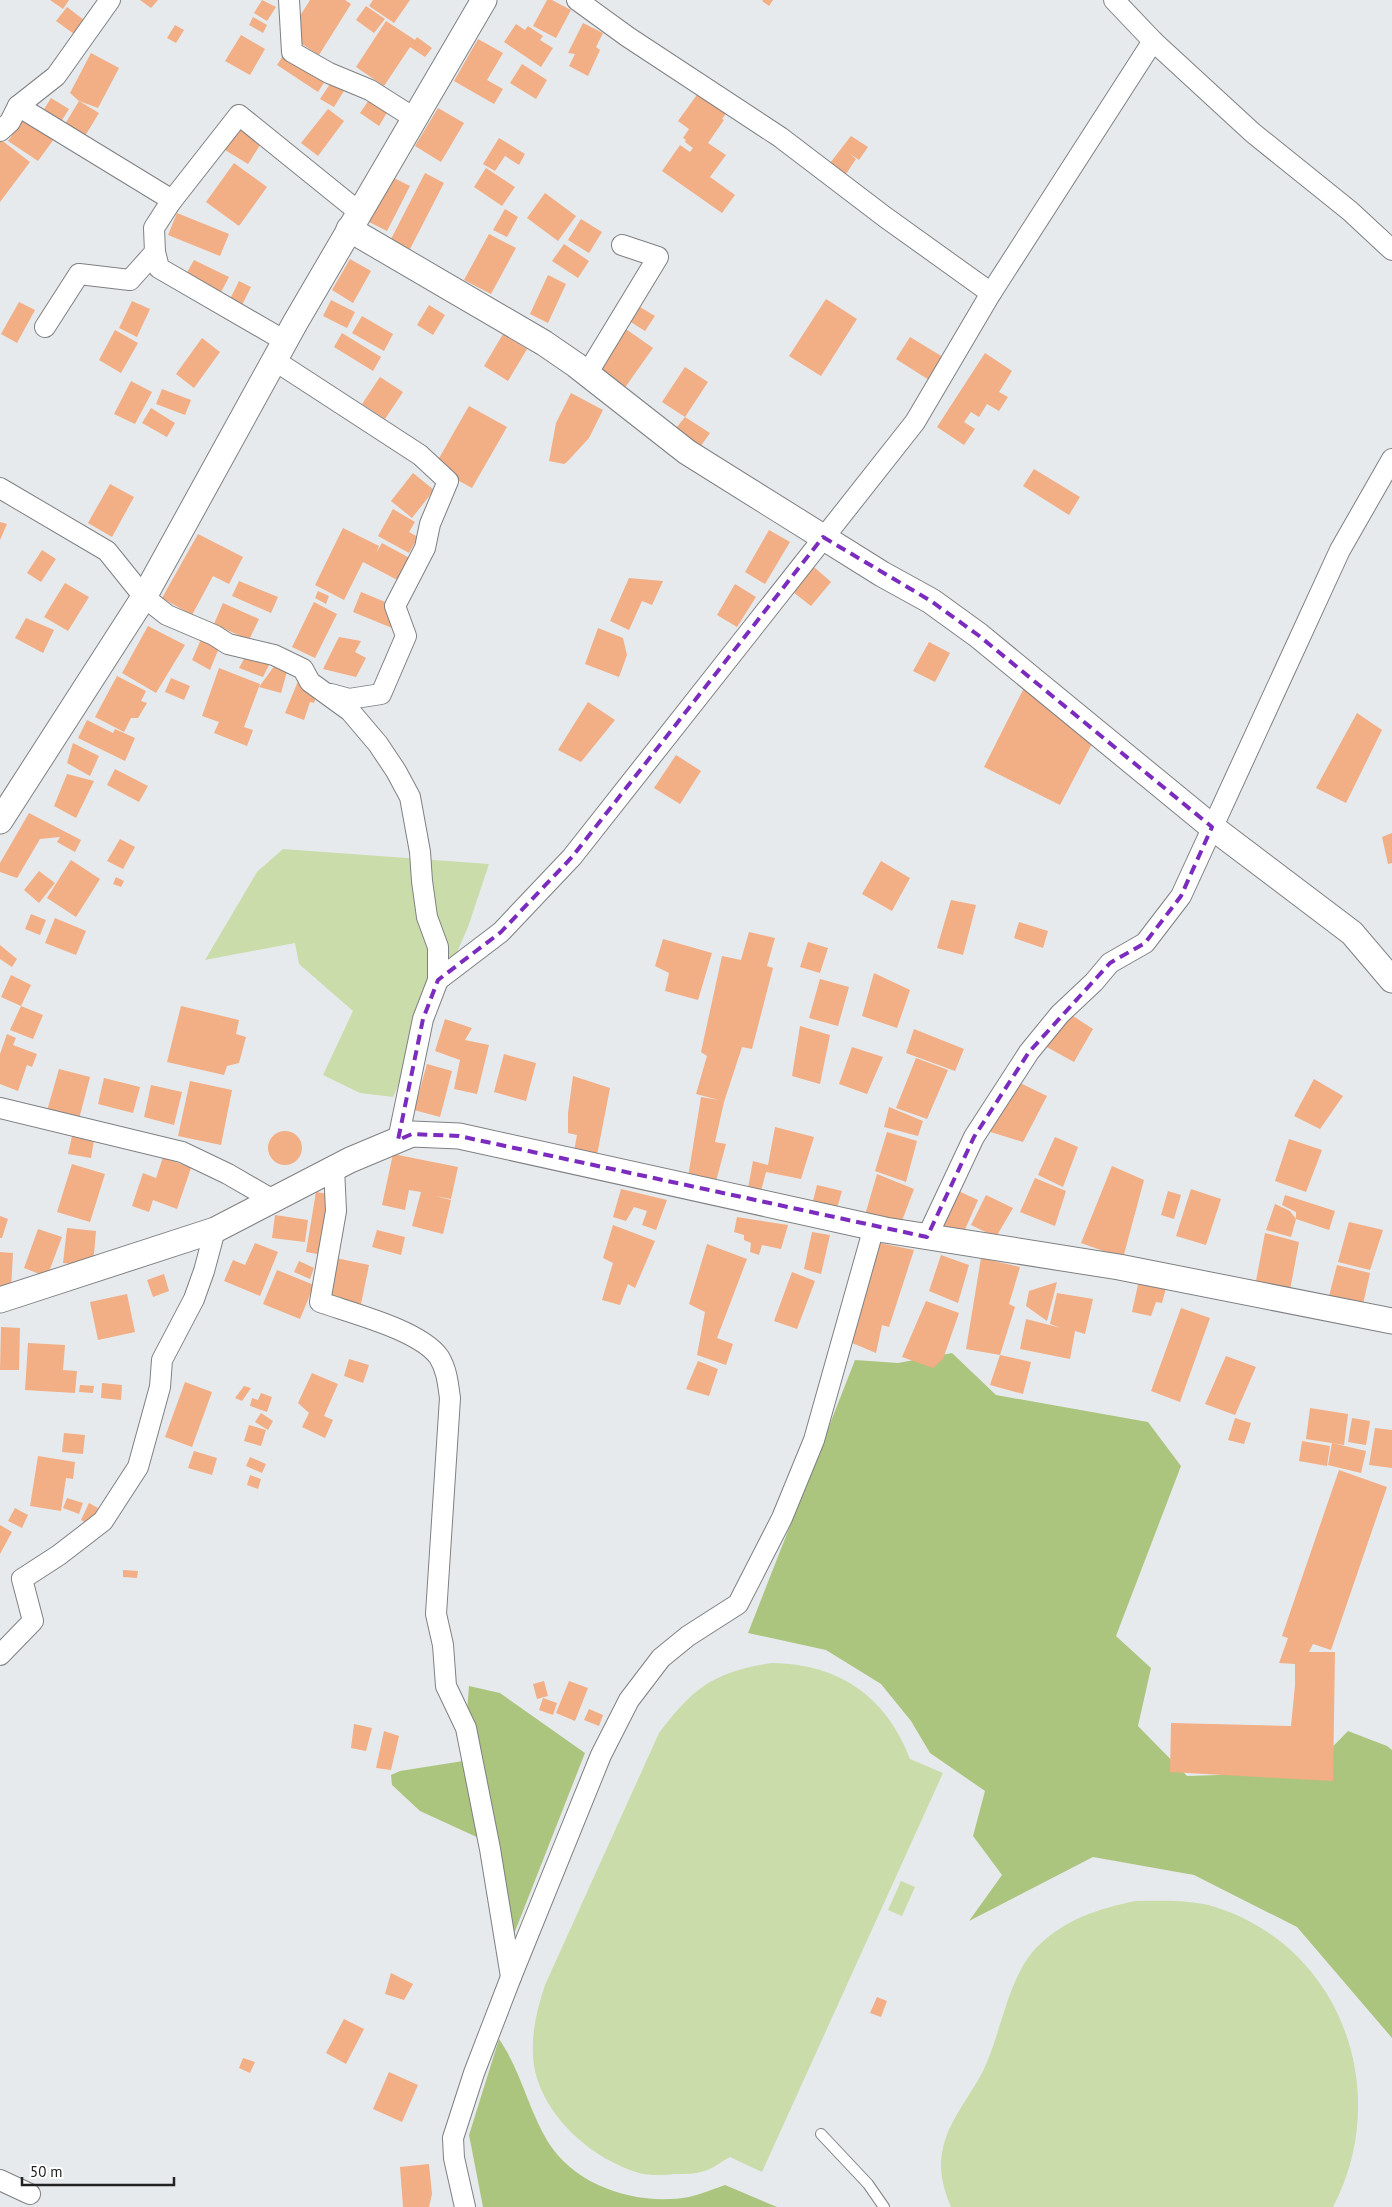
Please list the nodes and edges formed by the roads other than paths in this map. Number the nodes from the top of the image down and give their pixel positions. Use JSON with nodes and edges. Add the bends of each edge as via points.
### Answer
{"nodes":[{"id":1,"x":110,"y":0,"type":"edge"},
{"id":2,"x":289,"y":0,"type":"edge"},
{"id":3,"x":484,"y":0,"type":"edge"},
{"id":4,"x":577,"y":0,"type":"edge"},
{"id":5,"x":1114,"y":0,"type":"edge"},
{"id":6,"x":1153,"y":41,"type":"junction"},
{"id":7,"x":18,"y":106,"type":"junction"},
{"id":8,"x":414,"y":118,"type":"junction"},
{"id":9,"x":0,"y":131,"type":"edge"},
{"id":10,"x":170,"y":203,"type":"junction"},
{"id":11,"x":354,"y":221,"type":"junction"},
{"id":12,"x":622,"y":245,"type":"dead end"},
{"id":13,"x":1392,"y":250,"type":"edge"},
{"id":14,"x":155,"y":252,"type":"junction"},
{"id":15,"x":991,"y":293,"type":"junction"},
{"id":16,"x":45,"y":328,"type":"dead end"},
{"id":17,"x":279,"y":351,"type":"junction"},
{"id":18,"x":587,"y":374,"type":"junction"},
{"id":19,"x":1392,"y":460,"type":"edge"},
{"id":20,"x":0,"y":488,"type":"edge"},
{"id":21,"x":823,"y":538,"type":"junction"},
{"id":22,"x":144,"y":597,"type":"junction"},
{"id":23,"x":324,"y":692,"type":"junction"},
{"id":24,"x":0,"y":821,"type":"edge"},
{"id":25,"x":1212,"y":827,"type":"junction"},
{"id":26,"x":438,"y":980,"type":"junction"},
{"id":27,"x":1392,"y":980,"type":"edge"},
{"id":28,"x":0,"y":1108,"type":"edge"},
{"id":29,"x":398,"y":1140,"type":"junction"},
{"id":30,"x":334,"y":1168,"type":"junction"},
{"id":31,"x":274,"y":1200,"type":"junction"},
{"id":32,"x":874,"y":1227,"type":"junction"},
{"id":33,"x":215,"y":1230,"type":"junction"},
{"id":34,"x":927,"y":1237,"type":"junction"},
{"id":35,"x":0,"y":1300,"type":"edge"},
{"id":36,"x":1392,"y":1321,"type":"edge"},
{"id":37,"x":0,"y":1655,"type":"edge"},
{"id":38,"x":511,"y":1977,"type":"junction"},
{"id":39,"x":821,"y":2134,"type":"dead end"},
{"id":40,"x":0,"y":2180,"type":"edge"},
{"id":41,"x":30,"y":2194,"type":"dead end"},
{"id":42,"x":465,"y":2207,"type":"edge"},
{"id":43,"x":884,"y":2207,"type":"edge"}],
"edges":[{"from":1,"to":7,"type":"street","via":[[56,76]]},
{"from":2,"to":8,"type":"street","via":[[292,52],[329,73],[370,90]]},
{"from":3,"to":8,"type":"street"},
{"from":4,"to":15,"type":"street","via":[[780,136],[884,217]]},
{"from":5,"to":6,"type":"street"},
{"from":6,"to":13,"type":"street","via":[[1253,133],[1350,211]]},
{"from":6,"to":15,"type":"street"},
{"from":7,"to":9,"type":"street","via":[[10,122]]},
{"from":7,"to":10,"type":"street","via":[[172,200]]},
{"from":8,"to":11,"type":"street"},
{"from":10,"to":11,"type":"street","via":[[239,115]]},
{"from":10,"to":14,"type":"street","via":[[154,228]]},
{"from":11,"to":17,"type":"street"},
{"from":11,"to":18,"type":"street"},
{"from":12,"to":18,"type":"street","via":[[658,257]]},
{"from":14,"to":16,"type":"street","via":[[130,280],[79,274]]},
{"from":14,"to":17,"type":"street","via":[[159,268]]},
{"from":15,"to":21,"type":"street","via":[[915,422]]},
{"from":17,"to":22,"type":"street"},
{"from":17,"to":23,"type":"street","via":[[420,455],[448,482],[430,524],[425,548],[395,606],[406,636],[381,694],[349,699]]},
{"from":18,"to":21,"type":"street","via":[[687,452]]},
{"from":19,"to":25,"type":"street","via":[[1340,550]]},
{"from":20,"to":22,"type":"street","via":[[107,551]]},
{"from":21,"to":25,"type":"street","via":[[931,601],[978,635]]},
{"from":21,"to":26,"type":"street","via":[[572,857],[501,932]]},
{"from":22,"to":23,"type":"street","via":[[167,615],[214,634],[228,644],[274,654],[303,669],[310,682]]},
{"from":22,"to":24,"type":"street"},
{"from":23,"to":26,"type":"street","via":[[350,711],[378,744],[410,797],[427,917],[438,947]]},
{"from":25,"to":27,"type":"street","via":[[1352,933]]},
{"from":25,"to":34,"type":"street","via":[[1181,896],[1145,943],[1110,963],[1060,1014],[1029,1052],[974,1137]]},
{"from":26,"to":29,"type":"street","via":[[423,1019]]},
{"from":28,"to":31,"type":"street","via":[[182,1152]]},
{"from":29,"to":30,"type":"street"},
{"from":29,"to":32,"type":"street","via":[[412,1134],[459,1136]]},
{"from":30,"to":31,"type":"street"},
{"from":30,"to":38,"type":"street","via":[[336,1211],[320,1302],[389,1326],[420,1341],[438,1356],[447,1375],[450,1398],[436,1614],[443,1645],[446,1686],[466,1728]]},
{"from":31,"to":33,"type":"street"},
{"from":32,"to":34,"type":"street"},
{"from":32,"to":38,"type":"street","via":[[814,1440],[782,1518],[738,1604],[688,1636],[661,1658],[629,1700],[601,1755]]},
{"from":33,"to":35,"type":"street"},
{"from":33,"to":37,"type":"street","via":[[194,1299],[162,1360],[160,1387],[138,1467],[103,1521],[22,1579],[33,1621]]},
{"from":34,"to":36,"type":"street","via":[[1119,1267]]},
{"from":38,"to":42,"type":"street","via":[[453,2138]]},
{"from":39,"to":43,"type":"lane","via":[[868,2184]]},
{"from":40,"to":41,"type":"street"}]}
